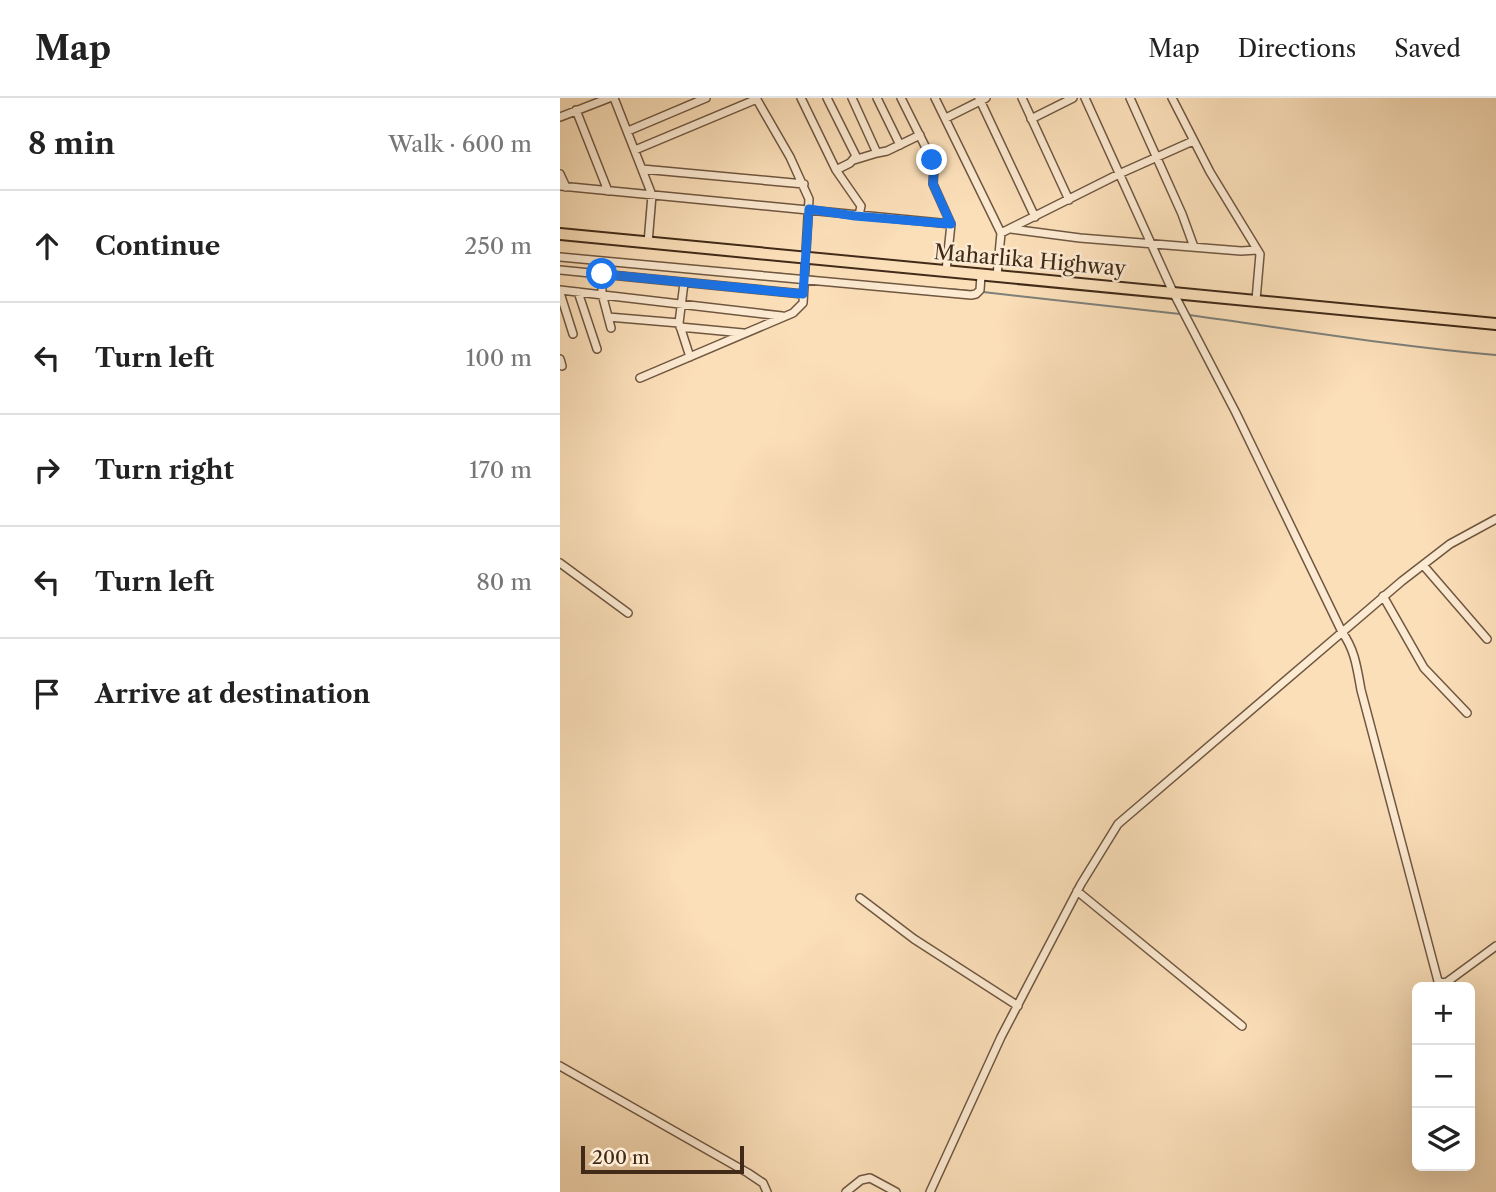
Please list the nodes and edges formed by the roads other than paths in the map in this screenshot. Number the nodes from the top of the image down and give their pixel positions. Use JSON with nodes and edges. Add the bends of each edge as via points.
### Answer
{"nodes":[{"id":1,"x":609,"y":98,"type":"edge"},
{"id":2,"x":614,"y":98,"type":"edge"},
{"id":3,"x":706,"y":98,"type":"edge"},
{"id":4,"x":801,"y":98,"type":"edge"},
{"id":5,"x":827,"y":98,"type":"edge"},
{"id":6,"x":852,"y":98,"type":"edge"},
{"id":7,"x":877,"y":98,"type":"edge"},
{"id":8,"x":901,"y":98,"type":"edge"},
{"id":9,"x":935,"y":98,"type":"edge"},
{"id":10,"x":1022,"y":98,"type":"edge"},
{"id":11,"x":1073,"y":98,"type":"edge"},
{"id":12,"x":1085,"y":98,"type":"edge"},
{"id":13,"x":1130,"y":98,"type":"edge"},
{"id":14,"x":1172,"y":98,"type":"edge"},
{"id":15,"x":757,"y":99,"type":"edge"},
{"id":16,"x":982,"y":99,"type":"edge"},
{"id":17,"x":576,"y":110,"type":"junction"},
{"id":18,"x":560,"y":117,"type":"edge"},
{"id":19,"x":946,"y":118,"type":"junction"},
{"id":20,"x":1031,"y":119,"type":"junction"},
{"id":21,"x":628,"y":131,"type":"junction"},
{"id":22,"x":920,"y":135,"type":"junction"},
{"id":23,"x":1193,"y":141,"type":"junction"},
{"id":24,"x":900,"y":145,"type":"junction"},
{"id":25,"x":635,"y":150,"type":"junction"},
{"id":26,"x":877,"y":153,"type":"junction"},
{"id":27,"x":1156,"y":157,"type":"junction"},
{"id":28,"x":854,"y":160,"type":"junction"},
{"id":29,"x":642,"y":169,"type":"junction"},
{"id":30,"x":836,"y":170,"type":"junction"},
{"id":31,"x":560,"y":174,"type":"edge"},
{"id":32,"x":1119,"y":174,"type":"junction"},
{"id":33,"x":804,"y":184,"type":"junction"},
{"id":34,"x":563,"y":187,"type":"edge"},
{"id":35,"x":608,"y":191,"type":"junction"},
{"id":36,"x":652,"y":195,"type":"junction"},
{"id":37,"x":1069,"y":200,"type":"junction"},
{"id":38,"x":809,"y":209,"type":"junction"},
{"id":39,"x":859,"y":215,"type":"junction"},
{"id":40,"x":1035,"y":217,"type":"junction"},
{"id":41,"x":951,"y":224,"type":"junction"},
{"id":42,"x":1011,"y":229,"type":"junction"},
{"id":43,"x":1001,"y":233,"type":"junction"},
{"id":44,"x":560,"y":234,"type":"edge"},
{"id":45,"x":648,"y":243,"type":"junction"},
{"id":46,"x":1150,"y":243,"type":"junction"},
{"id":47,"x":1194,"y":247,"type":"junction"},
{"id":48,"x":1257,"y":250,"type":"junction"},
{"id":49,"x":560,"y":257,"type":"edge"},
{"id":50,"x":804,"y":258,"type":"junction"},
{"id":51,"x":560,"y":270,"type":"edge"},
{"id":52,"x":946,"y":271,"type":"junction"},
{"id":53,"x":602,"y":274,"type":"junction"},
{"id":54,"x":981,"y":275,"type":"junction"},
{"id":55,"x":997,"y":276,"type":"junction"},
{"id":56,"x":804,"y":280,"type":"junction"},
{"id":57,"x":684,"y":283,"type":"junction"},
{"id":58,"x":560,"y":292,"type":"edge"},
{"id":59,"x":578,"y":292,"type":"junction"},
{"id":60,"x":1173,"y":292,"type":"junction"},
{"id":61,"x":602,"y":294,"type":"junction"},
{"id":62,"x":803,"y":294,"type":"junction"},
{"id":63,"x":1256,"y":300,"type":"junction"},
{"id":64,"x":682,"y":303,"type":"junction"},
{"id":65,"x":785,"y":316,"type":"junction"},
{"id":66,"x":608,"y":317,"type":"junction"},
{"id":67,"x":1496,"y":324,"type":"edge"},
{"id":68,"x":680,"y":325,"type":"junction"},
{"id":69,"x":611,"y":328,"type":"dead end"},
{"id":70,"x":573,"y":334,"type":"dead end"},
{"id":71,"x":744,"y":334,"type":"junction"},
{"id":72,"x":597,"y":349,"type":"dead end"},
{"id":73,"x":690,"y":357,"type":"junction"},
{"id":74,"x":639,"y":378,"type":"dead end"},
{"id":75,"x":1496,"y":519,"type":"edge"},
{"id":76,"x":560,"y":563,"type":"edge"},
{"id":77,"x":1423,"y":565,"type":"junction"},
{"id":78,"x":1383,"y":596,"type":"junction"},
{"id":79,"x":628,"y":613,"type":"dead end"},
{"id":80,"x":1342,"y":632,"type":"junction"},
{"id":81,"x":1487,"y":639,"type":"dead end"},
{"id":82,"x":1467,"y":713,"type":"dead end"},
{"id":83,"x":1077,"y":891,"type":"junction"},
{"id":84,"x":860,"y":898,"type":"dead end"},
{"id":85,"x":1496,"y":946,"type":"edge"},
{"id":86,"x":1018,"y":1006,"type":"junction"},
{"id":87,"x":1242,"y":1026,"type":"dead end"},
{"id":88,"x":560,"y":1066,"type":"edge"},
{"id":89,"x":767,"y":1192,"type":"edge"},
{"id":90,"x":846,"y":1192,"type":"edge"},
{"id":91,"x":896,"y":1192,"type":"edge"},
{"id":92,"x":930,"y":1192,"type":"edge"}],
"edges":[{"from":1,"to":17,"type":"street"},
{"from":2,"to":21,"type":"street"},
{"from":3,"to":21,"type":"street"},
{"from":4,"to":30,"type":"street"},
{"from":5,"to":28,"type":"street"},
{"from":6,"to":26,"type":"street"},
{"from":7,"to":24,"type":"street"},
{"from":8,"to":22,"type":"street"},
{"from":9,"to":19,"type":"street"},
{"from":10,"to":20,"type":"street"},
{"from":11,"to":20,"type":"street"},
{"from":12,"to":32,"type":"street"},
{"from":13,"to":27,"type":"street"},
{"from":14,"to":23,"type":"street"},
{"from":15,"to":25,"type":"street"},
{"from":15,"to":33,"type":"street"},
{"from":16,"to":19,"type":"street"},
{"from":16,"to":40,"type":"street"},
{"from":17,"to":18,"type":"street"},
{"from":17,"to":35,"type":"street"},
{"from":19,"to":43,"type":"street"},
{"from":20,"to":37,"type":"street"},
{"from":21,"to":25,"type":"street"},
{"from":22,"to":24,"type":"street"},
{"from":22,"to":41,"type":"street","via":[[934,167],[934,187]]},
{"from":23,"to":27,"type":"street"},
{"from":23,"to":48,"type":"street"},
{"from":24,"to":26,"type":"street"},
{"from":25,"to":29,"type":"street"},
{"from":26,"to":28,"type":"street"},
{"from":27,"to":32,"type":"street"},
{"from":27,"to":47,"type":"street"},
{"from":28,"to":30,"type":"street"},
{"from":29,"to":33,"type":"street"},
{"from":29,"to":36,"type":"street"},
{"from":30,"to":39,"type":"street","via":[[860,206]]},
{"from":31,"to":34,"type":"street"},
{"from":32,"to":37,"type":"street"},
{"from":32,"to":46,"type":"street"},
{"from":33,"to":38,"type":"street"},
{"from":34,"to":35,"type":"street"},
{"from":35,"to":36,"type":"street"},
{"from":36,"to":38,"type":"street"},
{"from":36,"to":45,"type":"street"},
{"from":37,"to":40,"type":"street"},
{"from":38,"to":39,"type":"street"},
{"from":38,"to":50,"type":"street"},
{"from":39,"to":41,"type":"street"},
{"from":40,"to":42,"type":"street"},
{"from":41,"to":52,"type":"street"},
{"from":42,"to":43,"type":"street"},
{"from":42,"to":46,"type":"street"},
{"from":43,"to":55,"type":"street"},
{"from":44,"to":45,"type":"highway","name":"Maharlika Highway"},
{"from":45,"to":50,"type":"highway","name":"Maharlika Highway"},
{"from":46,"to":47,"type":"street"},
{"from":46,"to":60,"type":"street"},
{"from":47,"to":48,"type":"street"},
{"from":48,"to":63,"type":"street","via":[[1261,260]]},
{"from":49,"to":56,"type":"street"},
{"from":50,"to":52,"type":"highway","name":"Maharlika Highway"},
{"from":50,"to":56,"type":"street"},
{"from":51,"to":53,"type":"street"},
{"from":52,"to":54,"type":"highway","name":"Maharlika Highway"},
{"from":53,"to":57,"type":"street"},
{"from":53,"to":61,"type":"street"},
{"from":54,"to":55,"type":"highway","name":"Maharlika Highway"},
{"from":54,"to":56,"type":"street","via":[[980,290],[971,295]]},
{"from":55,"to":60,"type":"highway","name":"Maharlika Highway"},
{"from":56,"to":62,"type":"street"},
{"from":57,"to":62,"type":"street"},
{"from":57,"to":64,"type":"street"},
{"from":58,"to":59,"type":"street"},
{"from":58,"to":70,"type":"street"},
{"from":59,"to":61,"type":"street"},
{"from":59,"to":72,"type":"street"},
{"from":60,"to":63,"type":"highway","name":"Maharlika Highway"},
{"from":60,"to":80,"type":"street"},
{"from":61,"to":64,"type":"street"},
{"from":61,"to":66,"type":"street"},
{"from":62,"to":65,"type":"street","via":[[800,307]]},
{"from":63,"to":67,"type":"highway","name":"Maharlika Highway"},
{"from":64,"to":65,"type":"street"},
{"from":64,"to":68,"type":"street"},
{"from":65,"to":71,"type":"street"},
{"from":66,"to":68,"type":"street"},
{"from":66,"to":69,"type":"street"},
{"from":68,"to":71,"type":"street"},
{"from":68,"to":73,"type":"street"},
{"from":71,"to":73,"type":"street"},
{"from":73,"to":74,"type":"street"},
{"from":75,"to":77,"type":"street"},
{"from":76,"to":79,"type":"street"},
{"from":77,"to":78,"type":"street"},
{"from":77,"to":81,"type":"street"},
{"from":78,"to":80,"type":"street"},
{"from":78,"to":82,"type":"street","via":[[1424,668]]},
{"from":80,"to":83,"type":"street","via":[[1125,816]]},
{"from":80,"to":85,"type":"street","via":[[1356,662],[1438,981],[1447,982]]},
{"from":83,"to":86,"type":"street"},
{"from":83,"to":87,"type":"street"},
{"from":84,"to":86,"type":"street"},
{"from":86,"to":92,"type":"street"},
{"from":88,"to":89,"type":"street","via":[[748,1172]]},
{"from":90,"to":91,"type":"street","via":[[870,1178]]}]}
